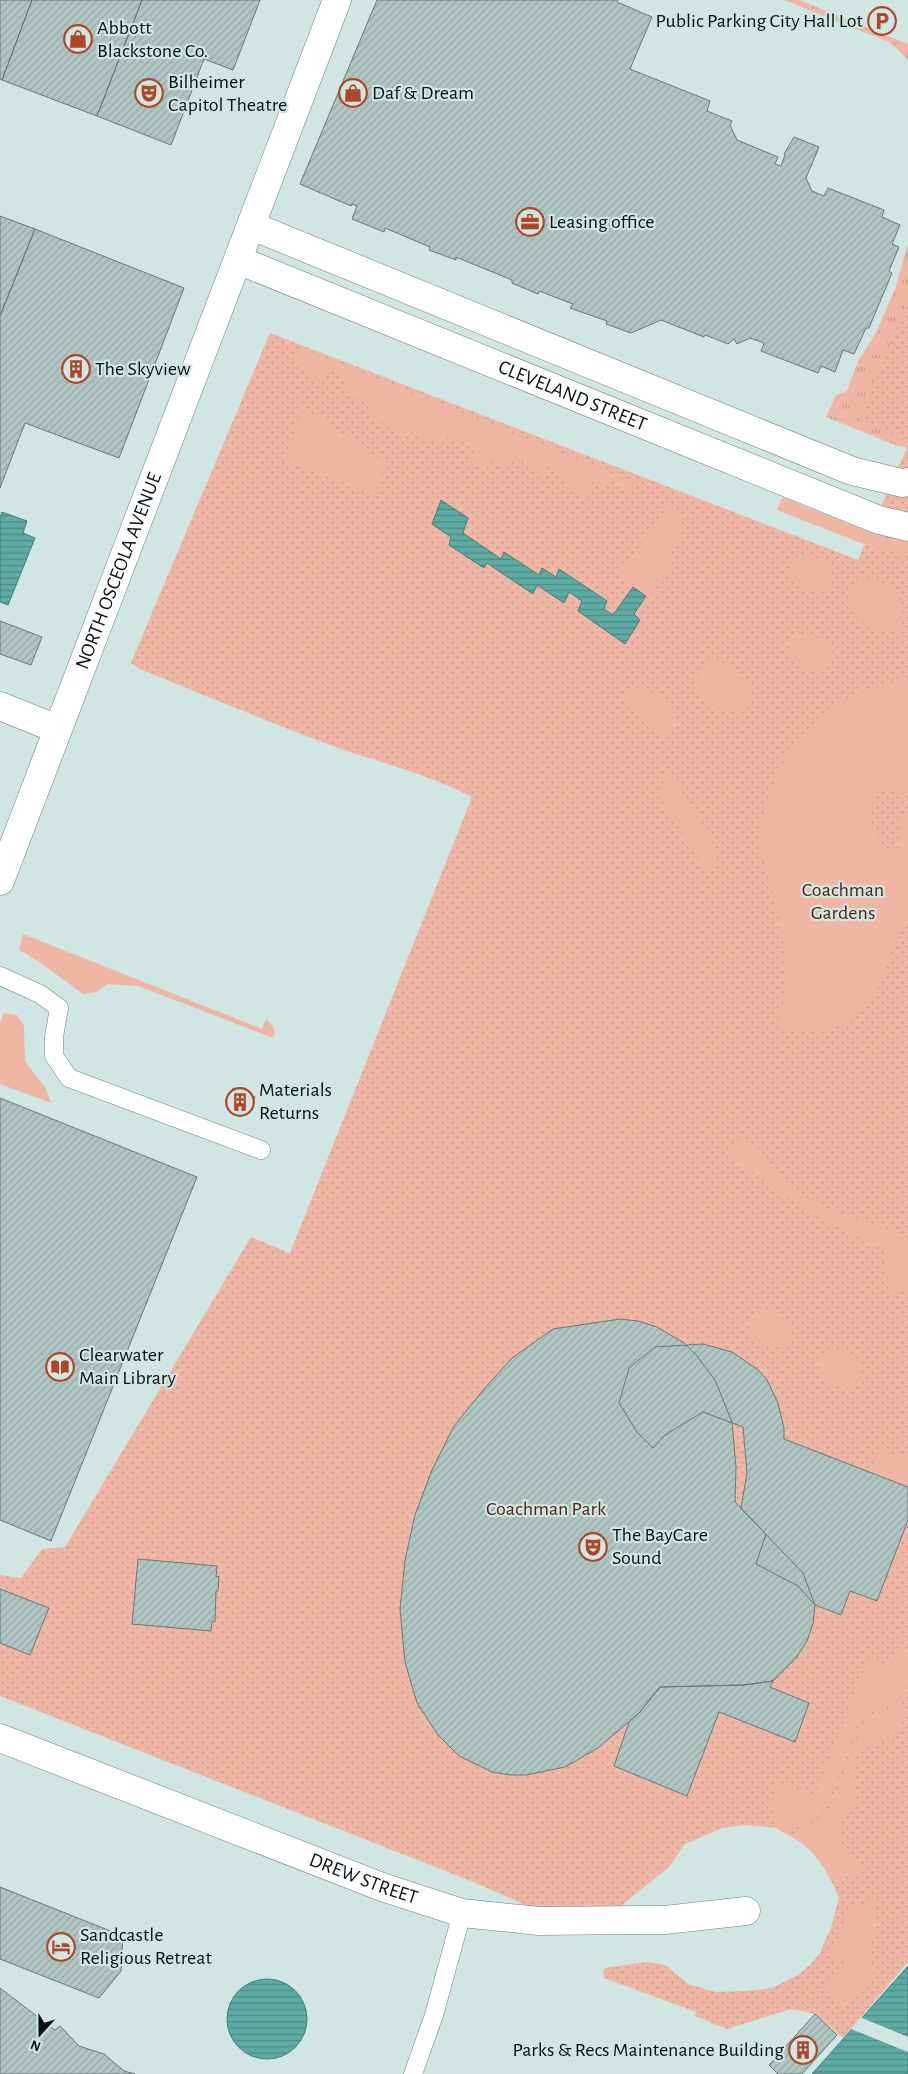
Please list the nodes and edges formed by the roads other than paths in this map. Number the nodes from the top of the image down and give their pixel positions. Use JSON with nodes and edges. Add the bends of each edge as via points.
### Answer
{"nodes":[{"id":1,"x":337,"y":0,"type":"edge"},
{"id":2,"x":252,"y":226,"type":"junction"},
{"id":3,"x":238,"y":260,"type":"junction"},
{"id":4,"x":908,"y":482,"type":"edge"},
{"id":5,"x":908,"y":528,"type":"edge"},
{"id":6,"x":0,"y":706,"type":"edge"},
{"id":7,"x":57,"y":729,"type":"junction"},
{"id":8,"x":0,"y":882,"type":"edge"},
{"id":9,"x":0,"y":976,"type":"edge"},
{"id":10,"x":261,"y":1150,"type":"dead end"},
{"id":11,"x":0,"y":1738,"type":"edge"},
{"id":12,"x":746,"y":1911,"type":"dead end"},
{"id":13,"x":462,"y":1913,"type":"junction"},
{"id":14,"x":413,"y":2074,"type":"edge"}],
"edges":[{"from":1,"to":2,"type":"street","name":"NORTH OSCEOLA AVENUE"},
{"from":2,"to":3,"type":"street","name":"NORTH OSCEOLA AVENUE"},
{"from":2,"to":4,"type":"street","name":"CLEVELAND STREET","via":[[852,471]]},
{"from":3,"to":5,"type":"street","name":"CLEVELAND STREET","via":[[879,520]]},
{"from":3,"to":7,"type":"street","name":"NORTH OSCEOLA AVENUE"},
{"from":6,"to":7,"type":"street"},
{"from":7,"to":8,"type":"street","name":"NORTH OSCEOLA AVENUE"},
{"from":9,"to":10,"type":"lane","via":[[40,994],[59,1008],[54,1056],[69,1078]]},
{"from":11,"to":13,"type":"street","name":"DREW STREET","via":[[382,1887]]},
{"from":12,"to":13,"type":"street","name":"DREW STREET","via":[[665,1920],[539,1921]]},
{"from":13,"to":14,"type":"lane","via":[[434,2015]]}]}
